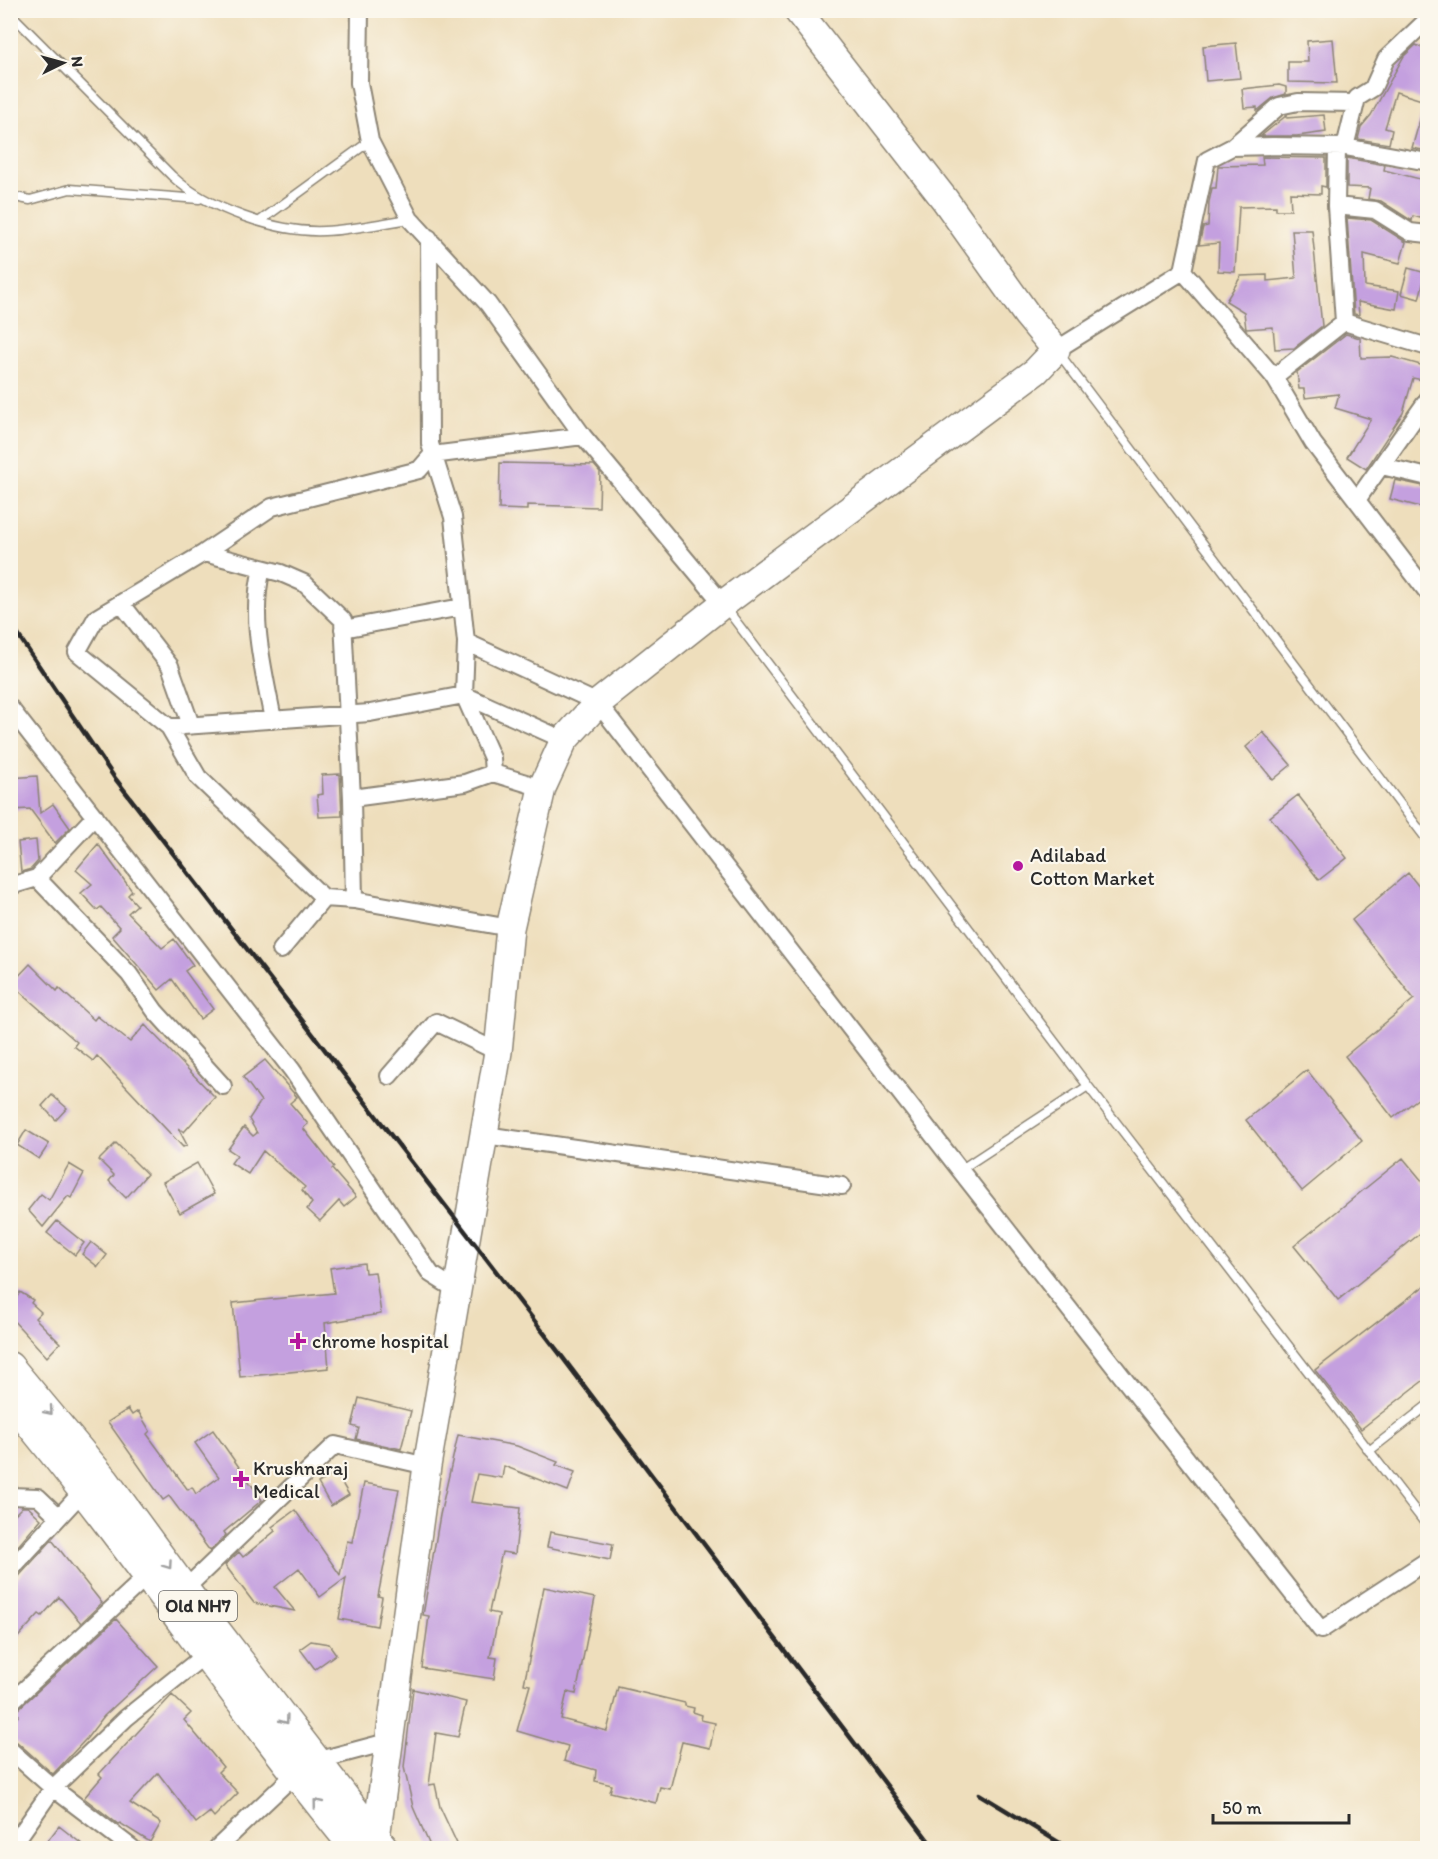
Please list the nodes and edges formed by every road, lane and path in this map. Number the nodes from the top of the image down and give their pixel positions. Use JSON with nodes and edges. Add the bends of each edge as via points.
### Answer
{"nodes":[{"id":1,"x":360,"y":10,"type":"edge"},
{"id":2,"x":797,"y":10,"type":"edge"},
{"id":3,"x":10,"y":13,"type":"edge"},
{"id":4,"x":1428,"y":19,"type":"edge"},
{"id":5,"x":1354,"y":103,"type":"junction"},
{"id":6,"x":370,"y":141,"type":"junction"},
{"id":7,"x":1232,"y":147,"type":"junction"},
{"id":8,"x":1341,"y":148,"type":"junction"},
{"id":9,"x":1428,"y":162,"type":"edge"},
{"id":10,"x":10,"y":196,"type":"edge"},
{"id":11,"x":204,"y":200,"type":"junction"},
{"id":12,"x":1336,"y":206,"type":"junction"},
{"id":13,"x":410,"y":219,"type":"junction"},
{"id":14,"x":260,"y":221,"type":"junction"},
{"id":15,"x":1428,"y":234,"type":"edge"},
{"id":16,"x":429,"y":238,"type":"junction"},
{"id":17,"x":1184,"y":271,"type":"junction"},
{"id":18,"x":1344,"y":322,"type":"junction"},
{"id":19,"x":1428,"y":348,"type":"edge"},
{"id":20,"x":1056,"y":350,"type":"junction"},
{"id":21,"x":1274,"y":377,"type":"junction"},
{"id":22,"x":1428,"y":399,"type":"edge"},
{"id":23,"x":583,"y":436,"type":"junction"},
{"id":24,"x":432,"y":455,"type":"junction"},
{"id":25,"x":1382,"y":466,"type":"junction"},
{"id":26,"x":1428,"y":477,"type":"edge"},
{"id":27,"x":1357,"y":500,"type":"junction"},
{"id":28,"x":204,"y":553,"type":"junction"},
{"id":29,"x":262,"y":569,"type":"junction"},
{"id":30,"x":1428,"y":593,"type":"edge"},
{"id":31,"x":121,"y":603,"type":"junction"},
{"id":32,"x":723,"y":604,"type":"junction"},
{"id":33,"x":462,"y":607,"type":"junction"},
{"id":34,"x":343,"y":629,"type":"junction"},
{"id":35,"x":466,"y":642,"type":"junction"},
{"id":36,"x":464,"y":695,"type":"junction"},
{"id":37,"x":598,"y":703,"type":"junction"},
{"id":38,"x":10,"y":708,"type":"edge"},
{"id":39,"x":349,"y":715,"type":"junction"},
{"id":40,"x":273,"y":720,"type":"junction"},
{"id":41,"x":191,"y":725,"type":"junction"},
{"id":42,"x":16,"y":727,"type":"edge"},
{"id":43,"x":169,"y":727,"type":"junction"},
{"id":44,"x":564,"y":740,"type":"junction"},
{"id":45,"x":493,"y":773,"type":"junction"},
{"id":46,"x":542,"y":788,"type":"junction"},
{"id":47,"x":352,"y":798,"type":"junction"},
{"id":48,"x":95,"y":816,"type":"junction"},
{"id":49,"x":1424,"y":829,"type":"edge"},
{"id":50,"x":1428,"y":841,"type":"edge"},
{"id":51,"x":36,"y":879,"type":"junction"},
{"id":52,"x":10,"y":886,"type":"edge"},
{"id":53,"x":324,"y":898,"type":"junction"},
{"id":54,"x":354,"y":900,"type":"junction"},
{"id":55,"x":510,"y":928,"type":"junction"},
{"id":56,"x":281,"y":950,"type":"dead end"},
{"id":57,"x":498,"y":1052,"type":"junction"},
{"id":58,"x":389,"y":1076,"type":"dead end"},
{"id":59,"x":223,"y":1086,"type":"dead end"},
{"id":60,"x":1088,"y":1086,"type":"junction"},
{"id":61,"x":485,"y":1135,"type":"junction"},
{"id":62,"x":960,"y":1170,"type":"junction"},
{"id":63,"x":842,"y":1186,"type":"dead end"},
{"id":64,"x":458,"y":1291,"type":"junction"},
{"id":65,"x":10,"y":1366,"type":"edge"},
{"id":66,"x":10,"y":1401,"type":"edge"},
{"id":67,"x":1428,"y":1405,"type":"edge"},
{"id":68,"x":1368,"y":1450,"type":"junction"},
{"id":69,"x":427,"y":1466,"type":"junction"},
{"id":70,"x":83,"y":1491,"type":"junction"},
{"id":71,"x":10,"y":1496,"type":"edge"},
{"id":72,"x":58,"y":1516,"type":"junction"},
{"id":73,"x":1428,"y":1527,"type":"edge"},
{"id":74,"x":1428,"y":1560,"type":"edge"},
{"id":75,"x":10,"y":1570,"type":"edge"},
{"id":76,"x":147,"y":1576,"type":"junction"},
{"id":77,"x":185,"y":1589,"type":"junction"},
{"id":78,"x":214,"y":1648,"type":"junction"},
{"id":79,"x":10,"y":1703,"type":"edge"},
{"id":80,"x":391,"y":1741,"type":"junction"},
{"id":81,"x":10,"y":1750,"type":"edge"},
{"id":82,"x":305,"y":1768,"type":"junction"},
{"id":83,"x":53,"y":1788,"type":"junction"},
{"id":84,"x":372,"y":1846,"type":"edge"},
{"id":85,"x":11,"y":1848,"type":"edge"},
{"id":86,"x":132,"y":1848,"type":"edge"},
{"id":87,"x":217,"y":1848,"type":"edge"}],
"edges":[{"from":1,"to":6,"type":"street","via":[[359,83]]},
{"from":2,"to":20,"type":"main road"},
{"from":3,"to":11,"type":"lane","via":[[172,176]]},
{"from":4,"to":5,"type":"street","via":[[1386,59],[1376,84]]},
{"from":5,"to":7,"type":"street","via":[[1298,102],[1279,106]]},
{"from":5,"to":8,"type":"street"},
{"from":6,"to":13,"type":"street"},
{"from":6,"to":14,"type":"lane"},
{"from":7,"to":8,"type":"street"},
{"from":7,"to":17,"type":"street","via":[[1207,160]]},
{"from":8,"to":9,"type":"street"},
{"from":8,"to":12,"type":"street"},
{"from":10,"to":11,"type":"lane","via":[[30,200],[64,189]]},
{"from":11,"to":14,"type":"lane"},
{"from":12,"to":15,"type":"street","via":[[1375,210],[1410,232]]},
{"from":12,"to":18,"type":"street"},
{"from":13,"to":14,"type":"lane","via":[[325,231],[288,229]]},
{"from":13,"to":16,"type":"street"},
{"from":16,"to":23,"type":"street","via":[[488,304]]},
{"from":16,"to":24,"type":"street"},
{"from":17,"to":20,"type":"street"},
{"from":17,"to":21,"type":"street"},
{"from":18,"to":19,"type":"street"},
{"from":18,"to":21,"type":"street"},
{"from":20,"to":32,"type":"main road","via":[[1036,371]]},
{"from":20,"to":49,"type":"lane"},
{"from":21,"to":27,"type":"street","via":[[1313,443]]},
{"from":22,"to":25,"type":"street"},
{"from":23,"to":24,"type":"street"},
{"from":23,"to":32,"type":"street"},
{"from":24,"to":28,"type":"street","via":[[419,470],[272,507]]},
{"from":24,"to":33,"type":"street","via":[[453,517]]},
{"from":25,"to":26,"type":"street"},
{"from":25,"to":27,"type":"street"},
{"from":27,"to":30,"type":"street"},
{"from":28,"to":29,"type":"street"},
{"from":28,"to":31,"type":"street"},
{"from":29,"to":34,"type":"street","via":[[304,583],[343,620]]},
{"from":29,"to":40,"type":"street","via":[[258,585],[259,646]]},
{"from":31,"to":41,"type":"street","via":[[170,666]]},
{"from":31,"to":43,"type":"street","via":[[96,618],[77,652]]},
{"from":32,"to":37,"type":"main road"},
{"from":32,"to":60,"type":"lane"},
{"from":33,"to":34,"type":"street"},
{"from":33,"to":35,"type":"street"},
{"from":34,"to":39,"type":"street"},
{"from":35,"to":36,"type":"street"},
{"from":35,"to":37,"type":"street"},
{"from":36,"to":39,"type":"street"},
{"from":36,"to":44,"type":"street"},
{"from":36,"to":45,"type":"street","via":[[492,758]]},
{"from":37,"to":44,"type":"main road"},
{"from":37,"to":62,"type":"street"},
{"from":38,"to":42,"type":"street"},
{"from":39,"to":40,"type":"street"},
{"from":39,"to":47,"type":"street"},
{"from":40,"to":41,"type":"street"},
{"from":41,"to":43,"type":"street"},
{"from":42,"to":48,"type":"street"},
{"from":43,"to":53,"type":"street","via":[[198,777]]},
{"from":44,"to":46,"type":"main road"},
{"from":45,"to":46,"type":"street"},
{"from":45,"to":47,"type":"street","via":[[465,783]]},
{"from":46,"to":55,"type":"main road"},
{"from":47,"to":54,"type":"street"},
{"from":48,"to":51,"type":"street"},
{"from":48,"to":64,"type":"street","via":[[292,1070],[431,1274]]},
{"from":49,"to":50,"type":"lane"},
{"from":51,"to":52,"type":"street"},
{"from":51,"to":59,"type":"street","via":[[129,974],[154,1011]]},
{"from":53,"to":54,"type":"street"},
{"from":53,"to":56,"type":"street"},
{"from":54,"to":55,"type":"street"},
{"from":55,"to":57,"type":"main road"},
{"from":57,"to":58,"type":"street","via":[[436,1022]]},
{"from":57,"to":61,"type":"main road"},
{"from":60,"to":62,"type":"lane"},
{"from":60,"to":68,"type":"lane"},
{"from":61,"to":63,"type":"street"},
{"from":61,"to":64,"type":"main road"},
{"from":62,"to":74,"type":"street","via":[[1321,1630]]},
{"from":64,"to":69,"type":"main road"},
{"from":65,"to":77,"type":"main road","number":"Old NH7","one_way":true,"via":[[83,1450]]},
{"from":66,"to":70,"type":"main road","number":"old NH7"},
{"from":67,"to":68,"type":"lane"},
{"from":68,"to":73,"type":"lane"},
{"from":69,"to":77,"type":"street","via":[[335,1445]]},
{"from":69,"to":80,"type":"main road"},
{"from":70,"to":72,"type":"street"},
{"from":70,"to":76,"type":"main road","number":"old NH7"},
{"from":71,"to":72,"type":"street","via":[[38,1497]]},
{"from":72,"to":75,"type":"street"},
{"from":76,"to":78,"type":"main road","number":"old NH7"},
{"from":76,"to":79,"type":"street"},
{"from":77,"to":78,"type":"main road","number":"Old NH7"},
{"from":78,"to":82,"type":"main road","number":"Old NH7"},
{"from":78,"to":83,"type":"street","via":[[126,1718]]},
{"from":80,"to":82,"type":"street"},
{"from":80,"to":84,"type":"main road"},
{"from":81,"to":83,"type":"street"},
{"from":82,"to":84,"type":"main road","number":"Old NH7"},
{"from":82,"to":87,"type":"street"},
{"from":83,"to":85,"type":"street"},
{"from":83,"to":86,"type":"street"}]}
